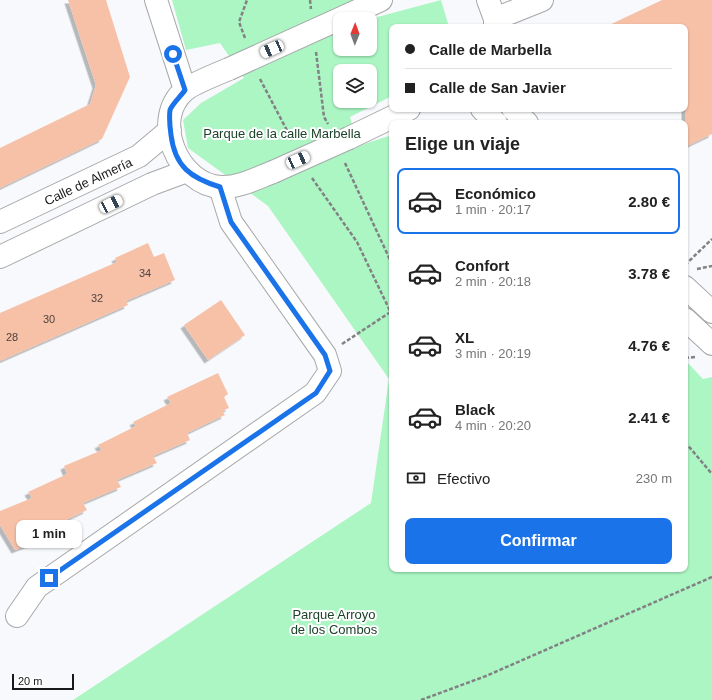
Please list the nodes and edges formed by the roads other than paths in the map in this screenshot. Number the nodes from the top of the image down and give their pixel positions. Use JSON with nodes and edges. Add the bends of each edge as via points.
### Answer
{"nodes":[{"id":1,"x":156,"y":0,"type":"edge"},
{"id":2,"x":381,"y":0,"type":"edge"},
{"id":3,"x":542,"y":0,"type":"edge"},
{"id":4,"x":493,"y":15,"type":"edge"},
{"id":5,"x":185,"y":90,"type":"junction"},
{"id":6,"x":403,"y":112,"type":"edge"},
{"id":7,"x":485,"y":112,"type":"edge"},
{"id":8,"x":516,"y":112,"type":"edge"},
{"id":9,"x":493,"y":120,"type":"edge"},
{"id":10,"x":524,"y":120,"type":"edge"},
{"id":11,"x":170,"y":130,"type":"junction"},
{"id":12,"x":187,"y":171,"type":"junction"},
{"id":13,"x":220,"y":187,"type":"junction"},
{"id":14,"x":0,"y":222,"type":"edge"},
{"id":15,"x":0,"y":257,"type":"edge"},
{"id":16,"x":688,"y":290,"type":"edge"},
{"id":17,"x":712,"y":312,"type":"edge"},
{"id":18,"x":688,"y":322,"type":"edge"},
{"id":19,"x":712,"y":344,"type":"edge"},
{"id":20,"x":17,"y":616,"type":"dead end"}],
"edges":[{"from":1,"to":5,"type":"street"},
{"from":2,"to":5,"type":"street","bridge":true},
{"from":3,"to":4,"type":"street"},
{"from":5,"to":11,"type":"street","via":[[170,110]]},
{"from":6,"to":13,"type":"street","bridge":true,"via":[[273,172],[239,184]]},
{"from":7,"to":9,"type":"street"},
{"from":8,"to":10,"type":"street"},
{"from":11,"to":12,"type":"street","via":[[172,146],[178,160]]},
{"from":11,"to":14,"type":"street","name":"Calle de Almería","via":[[140,156]]},
{"from":12,"to":13,"type":"street","via":[[201,181]]},
{"from":12,"to":15,"type":"street","via":[[152,184]]},
{"from":13,"to":20,"type":"street","via":[[231,222],[325,355],[330,371],[316,393],[36,587]]},
{"from":16,"to":17,"type":"street"},
{"from":18,"to":19,"type":"street"}]}
